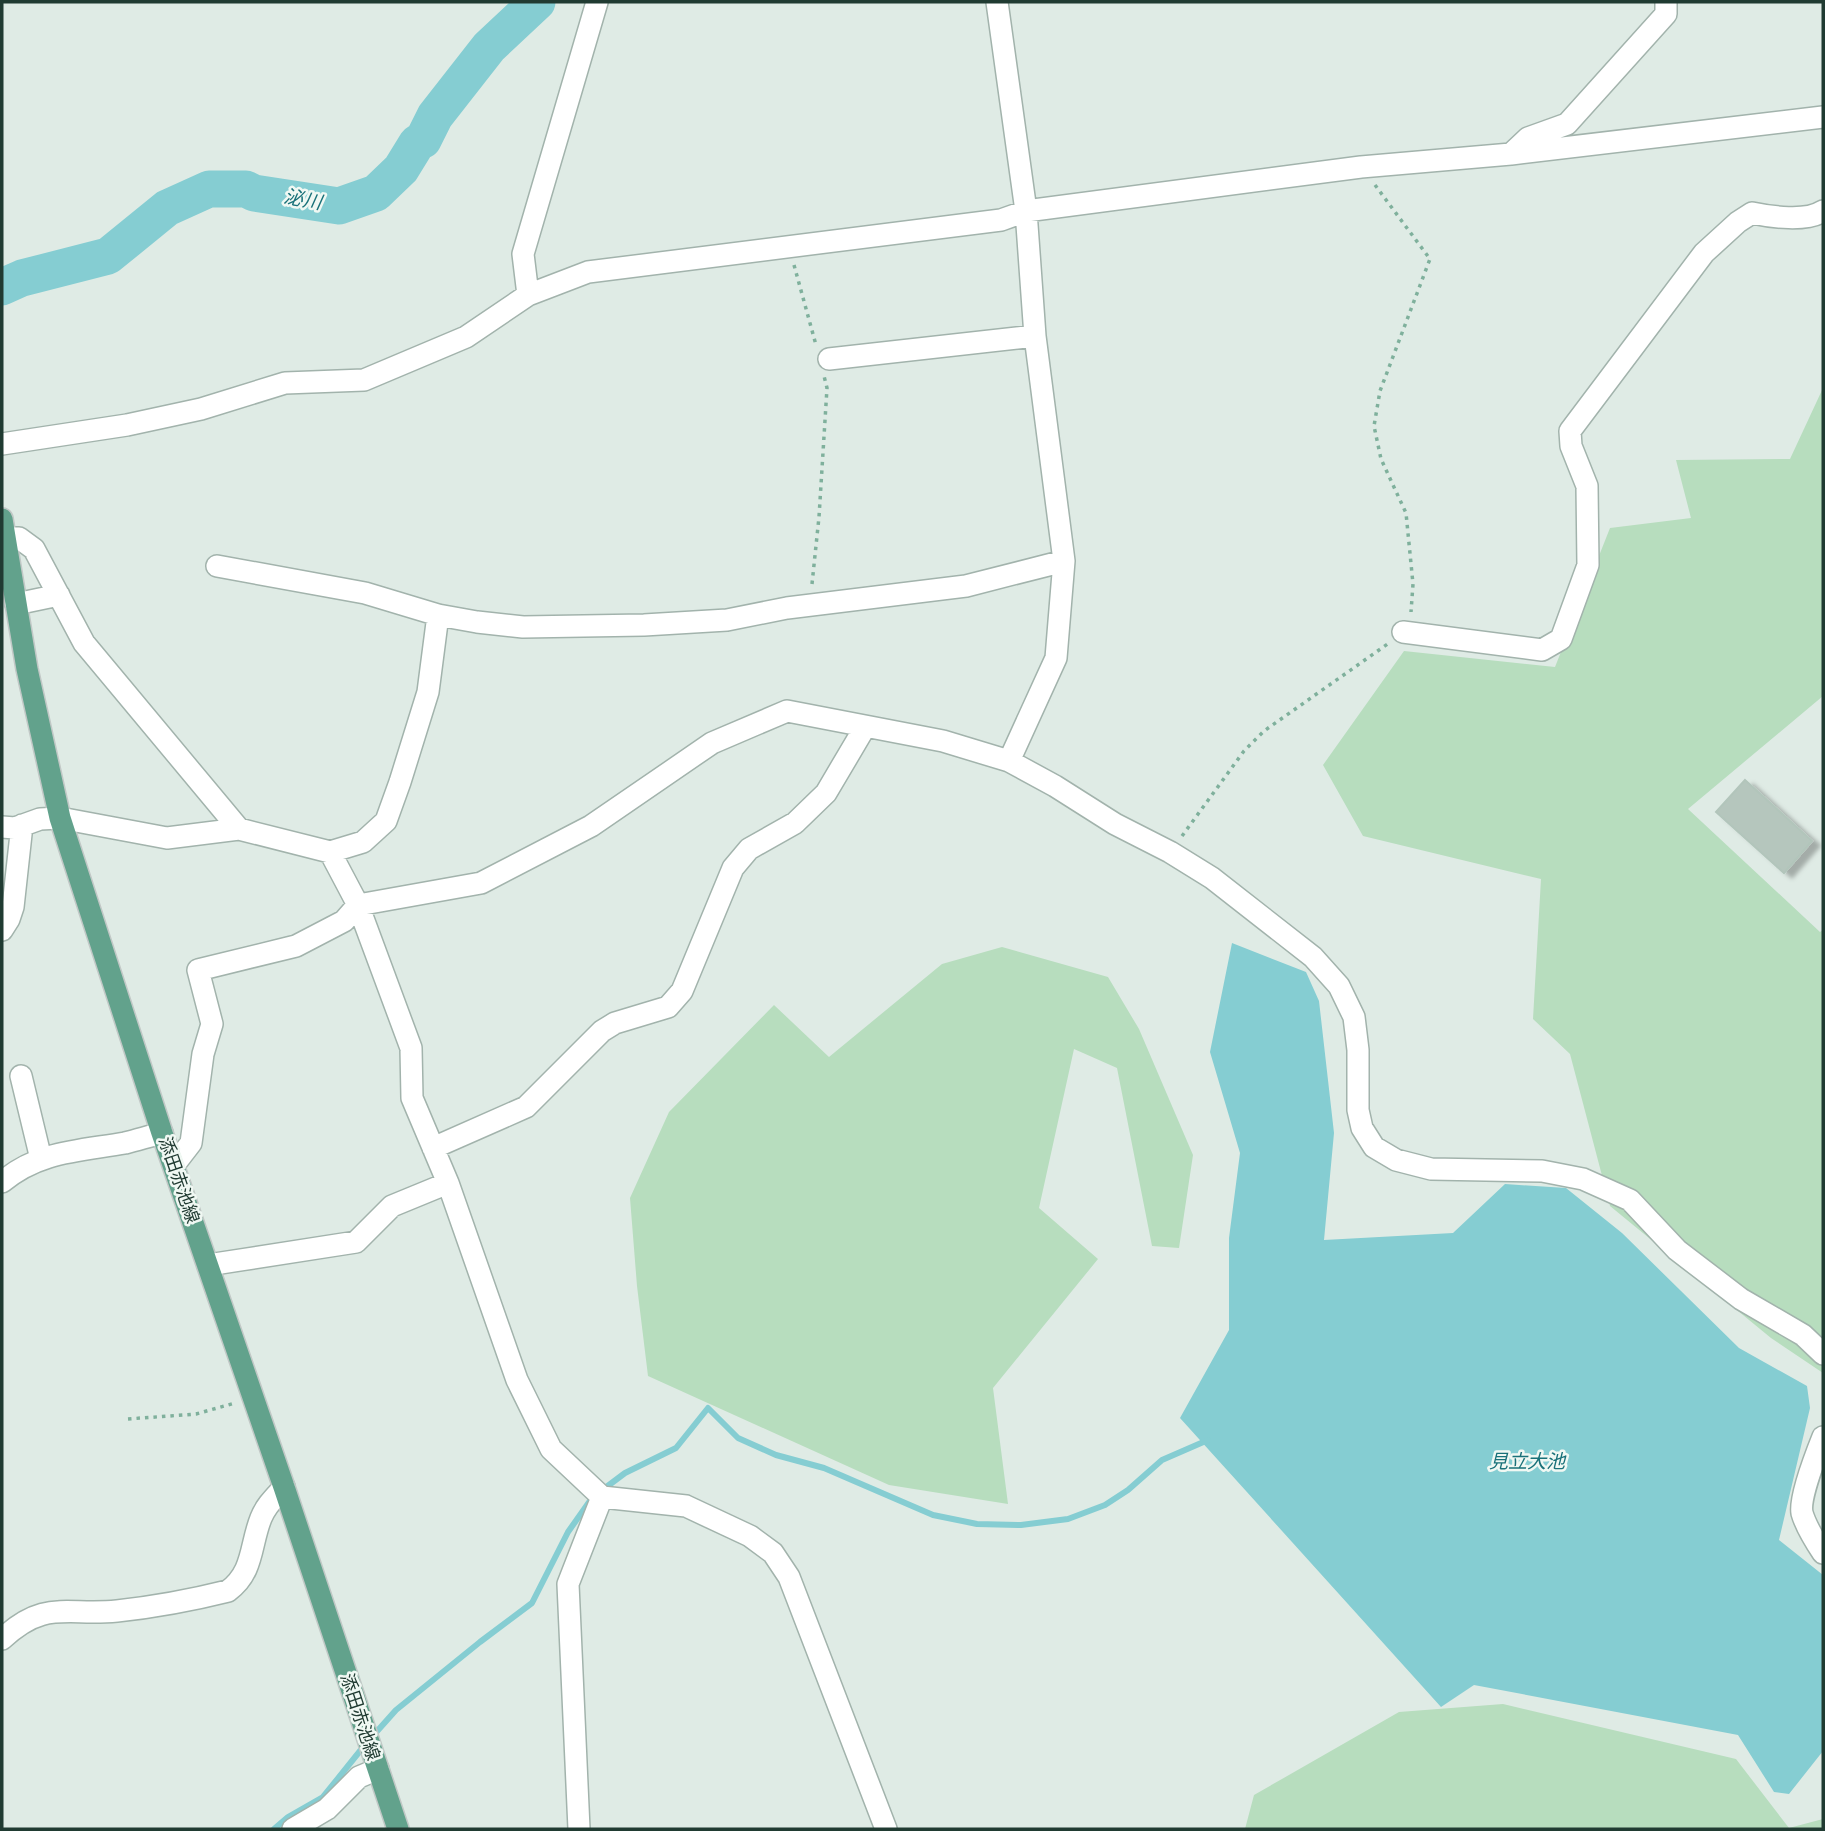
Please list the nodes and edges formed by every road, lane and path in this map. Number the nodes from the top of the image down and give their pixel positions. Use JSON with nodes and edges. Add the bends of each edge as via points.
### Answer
{"nodes":[{"id":1,"x":597,"y":2,"type":"edge"},
{"id":2,"x":997,"y":2,"type":"edge"},
{"id":3,"x":1666,"y":2,"type":"edge"},
{"id":4,"x":1823,"y":117,"type":"edge"},
{"id":5,"x":1511,"y":154,"type":"junction"},
{"id":6,"x":1361,"y":167,"type":"junction"},
{"id":7,"x":1026,"y":211,"type":"junction"},
{"id":8,"x":1823,"y":211,"type":"edge"},
{"id":9,"x":788,"y":246,"type":"junction"},
{"id":10,"x":528,"y":295,"type":"junction"},
{"id":11,"x":1035,"y":336,"type":"junction"},
{"id":12,"x":823,"y":362,"type":"junction"},
{"id":13,"x":2,"y":444,"type":"edge"},
{"id":14,"x":3,"y":529,"type":"edge"},
{"id":15,"x":1064,"y":561,"type":"junction"},
{"id":16,"x":217,"y":566,"type":"dead end"},
{"id":17,"x":59,"y":595,"type":"junction"},
{"id":18,"x":16,"y":604,"type":"junction"},
{"id":19,"x":787,"y":608,"type":"junction"},
{"id":20,"x":438,"y":615,"type":"junction"},
{"id":21,"x":1404,"y":632,"type":"junction"},
{"id":22,"x":865,"y":727,"type":"junction"},
{"id":23,"x":1010,"y":761,"type":"junction"},
{"id":24,"x":60,"y":818,"type":"junction"},
{"id":25,"x":12,"y":826,"type":"edge"},
{"id":26,"x":239,"y":830,"type":"junction"},
{"id":27,"x":330,"y":852,"type":"junction"},
{"id":28,"x":1170,"y":852,"type":"junction"},
{"id":29,"x":358,"y":905,"type":"junction"},
{"id":30,"x":2,"y":930,"type":"edge"},
{"id":31,"x":21,"y":1076,"type":"dead end"},
{"id":32,"x":162,"y":1133,"type":"junction"},
{"id":33,"x":433,"y":1148,"type":"junction"},
{"id":34,"x":41,"y":1158,"type":"junction"},
{"id":35,"x":174,"y":1165,"type":"junction"},
{"id":36,"x":2,"y":1182,"type":"edge"},
{"id":37,"x":448,"y":1183,"type":"junction"},
{"id":38,"x":208,"y":1265,"type":"junction"},
{"id":39,"x":1823,"y":1354,"type":"edge"},
{"id":40,"x":254,"y":1398,"type":"junction"},
{"id":41,"x":128,"y":1419,"type":"dead end"},
{"id":42,"x":1823,"y":1437,"type":"edge"},
{"id":43,"x":284,"y":1487,"type":"junction"},
{"id":44,"x":602,"y":1497,"type":"junction"},
{"id":45,"x":1823,"y":1553,"type":"edge"},
{"id":46,"x":2,"y":1639,"type":"edge"},
{"id":47,"x":378,"y":1769,"type":"junction"},
{"id":48,"x":293,"y":1829,"type":"edge"},
{"id":49,"x":398,"y":1829,"type":"edge"},
{"id":50,"x":579,"y":1829,"type":"edge"},
{"id":51,"x":886,"y":1829,"type":"edge"}],
"edges":[{"from":1,"to":10,"type":"street","via":[[523,254]]},
{"from":2,"to":7,"type":"street"},
{"from":3,"to":5,"type":"street","via":[[1666,14],[1567,124],[1528,138]]},
{"from":4,"to":5,"type":"street"},
{"from":5,"to":6,"type":"street"},
{"from":6,"to":7,"type":"street"},
{"from":6,"to":21,"type":"path","via":[[1430,259],[1380,391],[1374,426],[1381,458],[1406,513],[1413,584]]},
{"from":7,"to":9,"type":"street","via":[[1001,220]]},
{"from":7,"to":11,"type":"street"},
{"from":8,"to":21,"type":"street","via":[[1816,217],[1752,213],[1738,222],[1704,253],[1570,431],[1587,486],[1588,565],[1562,639],[1542,650]]},
{"from":9,"to":10,"type":"street","via":[[588,272]]},
{"from":9,"to":12,"type":"path"},
{"from":10,"to":13,"type":"street","via":[[467,337],[364,380],[285,383],[201,409],[127,425]]},
{"from":11,"to":12,"type":"street"},
{"from":11,"to":15,"type":"street"},
{"from":12,"to":19,"type":"path","via":[[827,388],[813,584]]},
{"from":14,"to":17,"type":"street","via":[[34,549]]},
{"from":14,"to":18,"type":"main road","name":"添田赤池線"},
{"from":15,"to":19,"type":"street","via":[[966,586]]},
{"from":15,"to":23,"type":"street","via":[[1056,658]]},
{"from":16,"to":20,"type":"street","via":[[365,593]]},
{"from":17,"to":18,"type":"street"},
{"from":17,"to":26,"type":"street","via":[[84,643]]},
{"from":18,"to":24,"type":"main road","name":"添田赤池線"},
{"from":19,"to":20,"type":"street","via":[[727,620],[644,625],[523,627]]},
{"from":20,"to":27,"type":"street","via":[[428,692],[386,821],[363,842]]},
{"from":21,"to":28,"type":"path","via":[[1264,731],[1244,751]]},
{"from":22,"to":23,"type":"street","via":[[943,741]]},
{"from":22,"to":29,"type":"street","via":[[787,711],[712,743],[591,826],[481,883]]},
{"from":22,"to":33,"type":"street","via":[[826,793],[795,823],[749,849],[733,868],[682,991],[667,1007],[615,1023],[526,1107]]},
{"from":23,"to":28,"type":"street"},
{"from":24,"to":25,"type":"street"},
{"from":24,"to":26,"type":"street","via":[[167,838]]},
{"from":24,"to":32,"type":"main road","name":"添田赤池線"},
{"from":25,"to":30,"type":"street","via":[[13,907]]},
{"from":26,"to":27,"type":"street"},
{"from":27,"to":29,"type":"street"},
{"from":28,"to":39,"type":"street","via":[[1260,913],[1314,957],[1339,986],[1354,1017],[1360,1119],[1374,1146],[1396,1160],[1431,1169],[1542,1171],[1583,1179],[1630,1200],[1677,1250],[1741,1299],[1803,1335]]},
{"from":29,"to":33,"type":"street","via":[[411,1048],[412,1098]]},
{"from":29,"to":35,"type":"street","via":[[344,921],[296,946],[198,970],[212,1024],[203,1054],[191,1143]]},
{"from":31,"to":34,"type":"street"},
{"from":32,"to":34,"type":"street"},
{"from":32,"to":35,"type":"main road","name":"添田赤池線"},
{"from":33,"to":37,"type":"street"},
{"from":34,"to":36,"type":"street"},
{"from":35,"to":38,"type":"main road","name":"添田赤池線"},
{"from":37,"to":38,"type":"street","via":[[392,1206],[356,1242]]},
{"from":37,"to":44,"type":"street","via":[[517,1380],[551,1449]]},
{"from":38,"to":40,"type":"main road","name":"添田赤池線"},
{"from":40,"to":41,"type":"path","via":[[196,1414]]},
{"from":40,"to":43,"type":"main road","name":"添田赤池線"},
{"from":42,"to":45,"type":"street","via":[[1801,1510]]},
{"from":43,"to":46,"type":"street","via":[[261,1519],[241,1582],[228,1591],[116,1611],[39,1614]]},
{"from":43,"to":47,"type":"main road","name":"添田赤池線"},
{"from":44,"to":50,"type":"street","via":[[568,1584]]},
{"from":44,"to":51,"type":"street","via":[[686,1506],[750,1536],[773,1553],[789,1577]]},
{"from":47,"to":48,"type":"street","via":[[359,1777],[327,1809]]},
{"from":47,"to":49,"type":"main road","name":"添田赤池線"}]}
